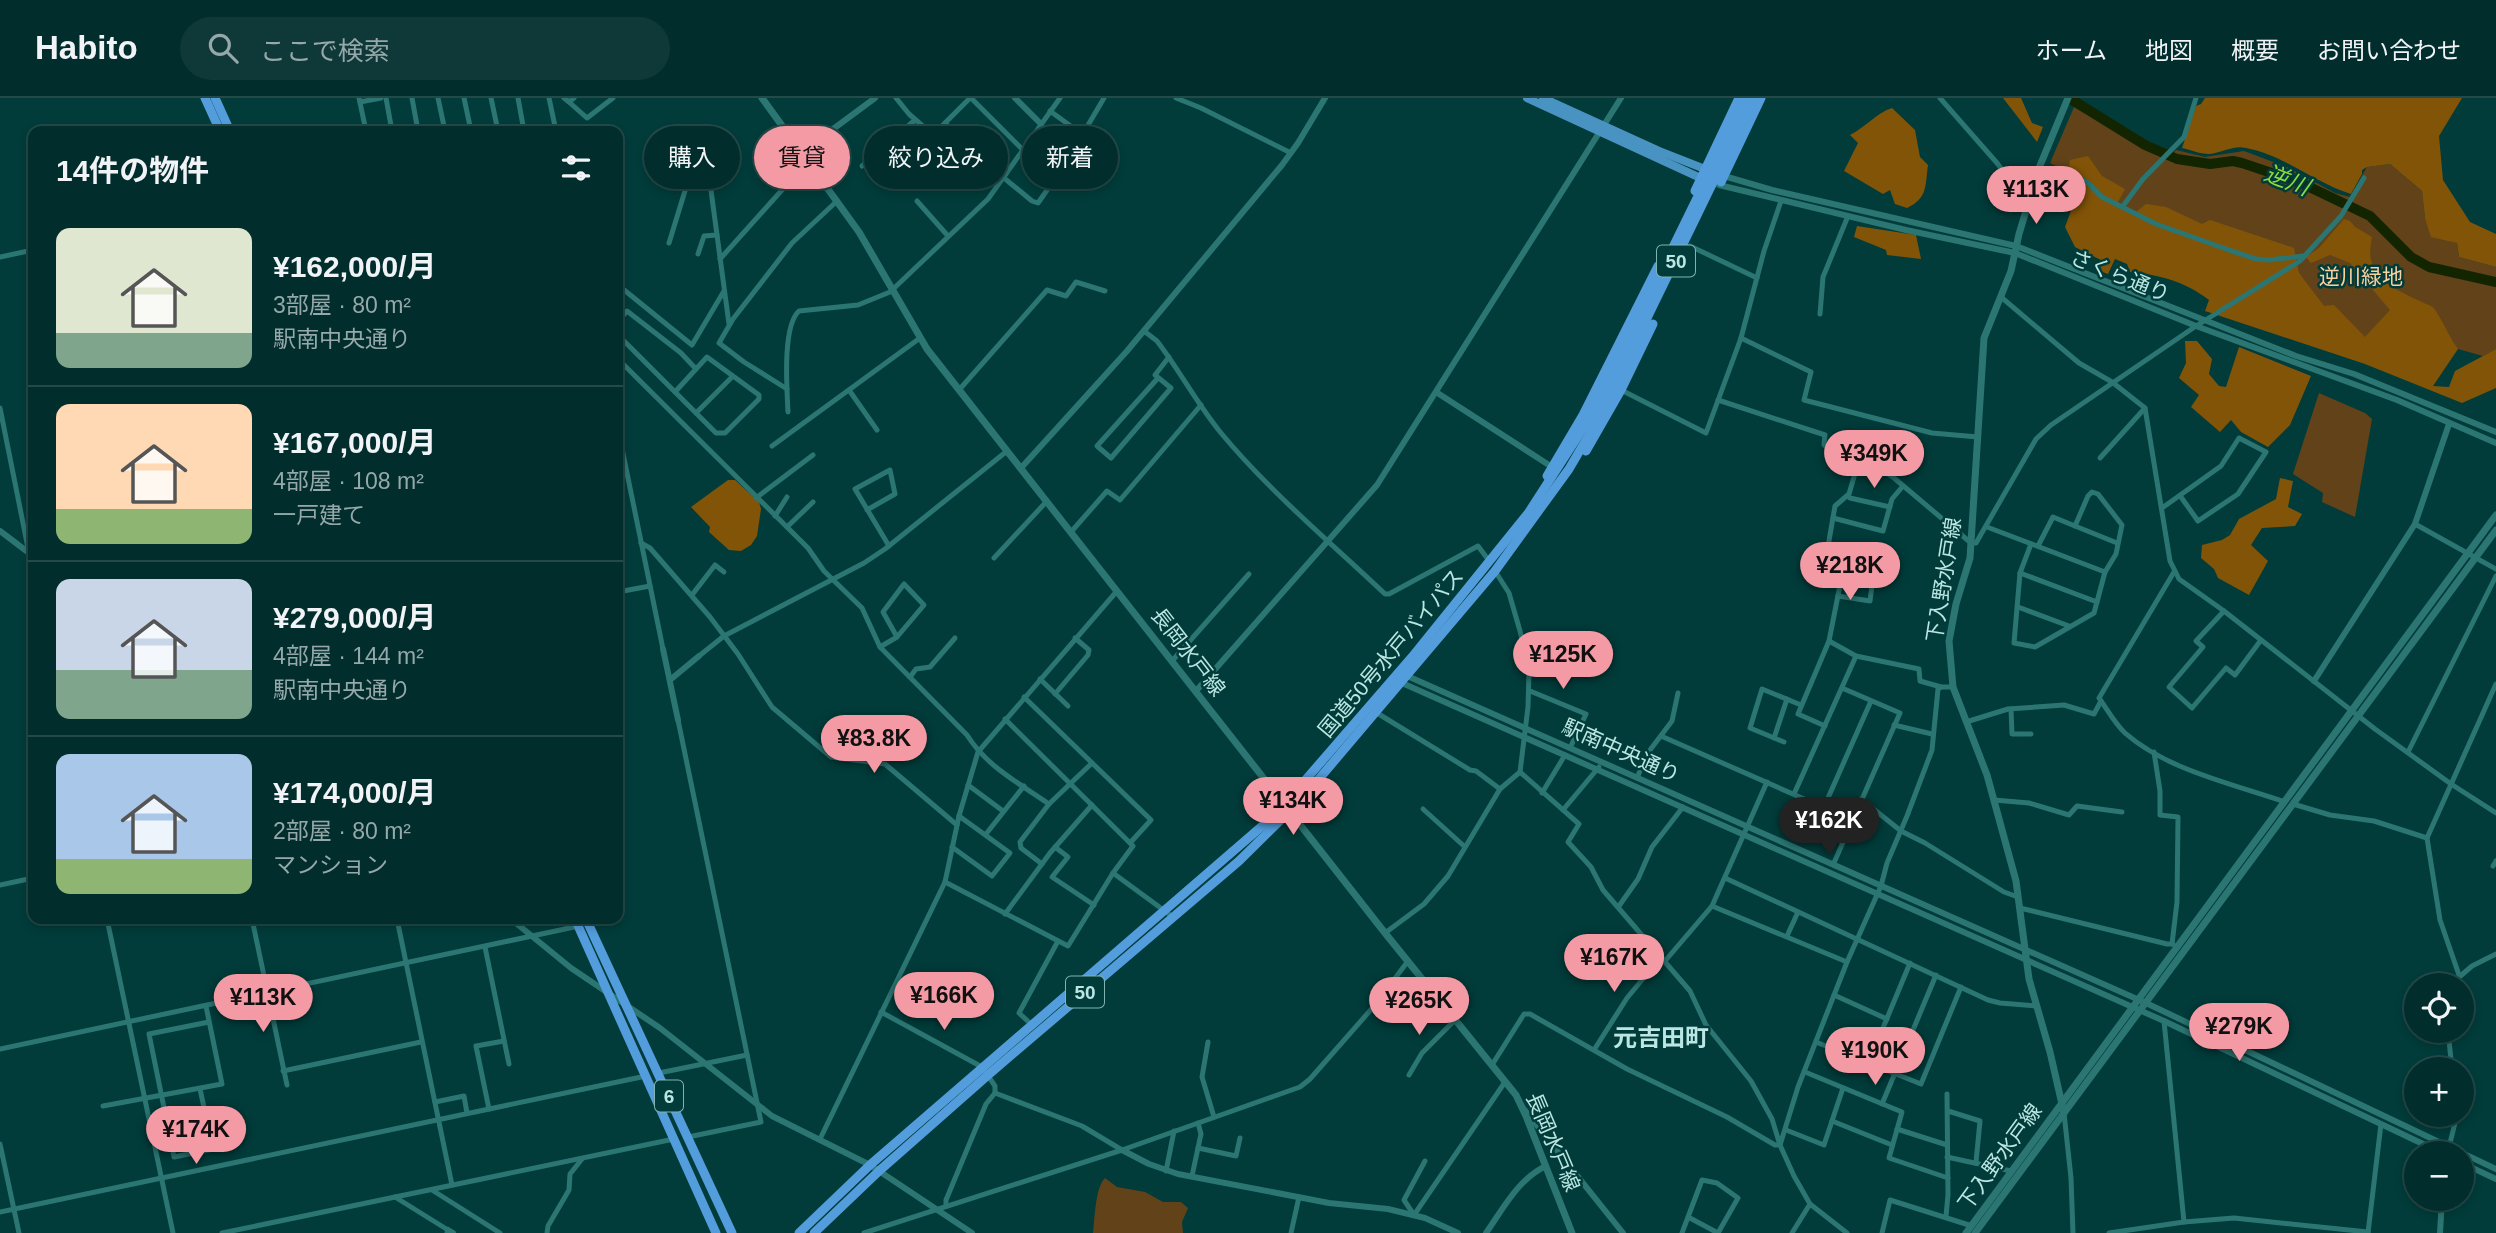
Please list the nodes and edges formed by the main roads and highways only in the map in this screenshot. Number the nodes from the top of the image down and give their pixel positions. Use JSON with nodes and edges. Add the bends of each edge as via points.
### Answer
{"nodes":[{"id":1,"x":205,"y":98,"type":"edge"},
{"id":2,"x":215,"y":98,"type":"edge"},
{"id":3,"x":762,"y":98,"type":"edge"},
{"id":4,"x":1527,"y":98,"type":"edge"},
{"id":5,"x":1543,"y":98,"type":"edge"},
{"id":6,"x":1739,"y":98,"type":"edge"},
{"id":7,"x":1746,"y":98,"type":"edge"},
{"id":8,"x":1754,"y":98,"type":"edge"},
{"id":9,"x":1761,"y":98,"type":"edge"},
{"id":10,"x":2066,"y":101,"type":"edge"},
{"id":11,"x":218,"y":126,"type":"edge"},
{"id":12,"x":228,"y":126,"type":"edge"},
{"id":13,"x":1601,"y":128,"type":"junction"},
{"id":14,"x":1705,"y":169,"type":"junction"},
{"id":15,"x":1701,"y":179,"type":"junction"},
{"id":16,"x":1722,"y":180,"type":"junction"},
{"id":17,"x":1592,"y":421,"type":"junction"},
{"id":18,"x":2496,"y":515,"type":"edge"},
{"id":19,"x":2496,"y":530,"type":"edge"},
{"id":20,"x":1510,"y":537,"type":"junction"},
{"id":21,"x":1520,"y":539,"type":"junction"},
{"id":22,"x":2472,"y":555,"type":"junction"},
{"id":23,"x":1492,"y":567,"type":"junction"},
{"id":24,"x":2289,"y":803,"type":"junction"},
{"id":25,"x":1287,"y":808,"type":"junction"},
{"id":26,"x":1170,"y":914,"type":"junction"},
{"id":27,"x":577,"y":924,"type":"edge"},
{"id":28,"x":588,"y":924,"type":"edge"},
{"id":29,"x":2137,"y":1006,"type":"junction"},
{"id":30,"x":985,"y":1071,"type":"junction"},
{"id":31,"x":2062,"y":1101,"type":"junction"},
{"id":32,"x":2064,"y":1113,"type":"junction"},
{"id":33,"x":875,"y":1168,"type":"junction"},
{"id":34,"x":1973,"y":1229,"type":"edge"},
{"id":35,"x":716,"y":1233,"type":"edge"},
{"id":36,"x":732,"y":1233,"type":"edge"},
{"id":37,"x":799,"y":1233,"type":"edge"},
{"id":38,"x":814,"y":1233,"type":"edge"},
{"id":39,"x":1572,"y":1233,"type":"edge"},
{"id":40,"x":1966,"y":1233,"type":"edge"}],
"edges":[{"from":1,"to":11,"type":"highway"},
{"from":2,"to":12,"type":"highway"},
{"from":3,"to":25,"type":"main road","name":"長岡水戸線","via":[[859,232],[920,338],[958,390]]},
{"from":4,"to":13,"type":"main road","name":"さくら通り"},
{"from":5,"to":13,"type":"main road","name":"さくら通り"},
{"from":6,"to":14,"type":"highway"},
{"from":7,"to":17,"type":"highway","name":"国道50号水戸バイパス","number":"50"},
{"from":8,"to":17,"type":"highway","name":"国道50号水戸バイパス","number":"50"},
{"from":9,"to":16,"type":"highway"},
{"from":10,"to":31,"type":"main road","name":"下入野水戸線","via":[[2039,168],[2011,271],[1984,338],[1971,543],[1949,652],[1953,687],[1994,800],[2018,897],[2036,1006]]},
{"from":13,"to":14,"type":"main road","name":"さくら通り"},
{"from":13,"to":15,"type":"main road","name":"さくら通り"},
{"from":14,"to":15,"type":"highway"},
{"from":14,"to":16,"type":"main road","name":"さくら通り"},
{"from":15,"to":16,"type":"main road","name":"さくら通り"},
{"from":15,"to":20,"type":"highway","via":[[1589,405]]},
{"from":16,"to":21,"type":"highway","via":[[1621,390],[1575,470]]},
{"from":17,"to":20,"type":"highway","name":"国道50号水戸バイパス","number":"50"},
{"from":17,"to":21,"type":"highway","name":"国道50号水戸バイパス","number":"50","via":[[1569,469]]},
{"from":18,"to":22,"type":"main road","name":"下入野水戸線"},
{"from":19,"to":22,"type":"main road","name":"下入野水戸線"},
{"from":20,"to":23,"type":"highway","name":"国道50号水戸バイパス","number":"50"},
{"from":21,"to":23,"type":"highway","name":"国道50号水戸バイパス","number":"50"},
{"from":22,"to":24,"type":"main road","name":"下入野水戸線","via":[[2352,710]]},
{"from":22,"to":24,"type":"main road","name":"下入野水戸線","via":[[2359,716]]},
{"from":23,"to":25,"type":"highway","name":"国道50号水戸バイパス","number":"50","via":[[1396,674]]},
{"from":23,"to":25,"type":"highway","name":"国道50号水戸バイパス","number":"50","via":[[1377,713]]},
{"from":24,"to":29,"type":"main road","name":"下入野水戸線","via":[[2175,945]]},
{"from":24,"to":29,"type":"main road","name":"下入野水戸線","via":[[2146,1003]]},
{"from":25,"to":26,"type":"highway","name":"国道50号水戸バイパス","number":"50"},
{"from":25,"to":39,"type":"main road","name":"長岡水戸線","via":[[1522,1107]]},
{"from":26,"to":30,"type":"highway","name":"国道50号水戸バイパス","number":"50"},
{"from":26,"to":30,"type":"highway","name":"国道50号水戸バイパス","number":"50","via":[[1032,1026]]},
{"from":27,"to":35,"type":"highway","number":"6"},
{"from":28,"to":36,"type":"highway","number":"6"},
{"from":29,"to":31,"type":"main road","name":"下入野水戸線"},
{"from":29,"to":32,"type":"main road","name":"下入野水戸線"},
{"from":30,"to":33,"type":"highway","name":"国道50号水戸バイパス","number":"50"},
{"from":31,"to":32,"type":"main road","name":"下入野水戸線"},
{"from":31,"to":34,"type":"main road","name":"下入野水戸線"},
{"from":32,"to":34,"type":"main road","name":"下入野水戸線"},
{"from":33,"to":37,"type":"highway","name":"国道50号水戸バイパス","number":"50"},
{"from":33,"to":38,"type":"highway","name":"国道50号水戸バイパス","number":"50"},
{"from":34,"to":40,"type":"main road","name":"下入野水戸線"}]}
